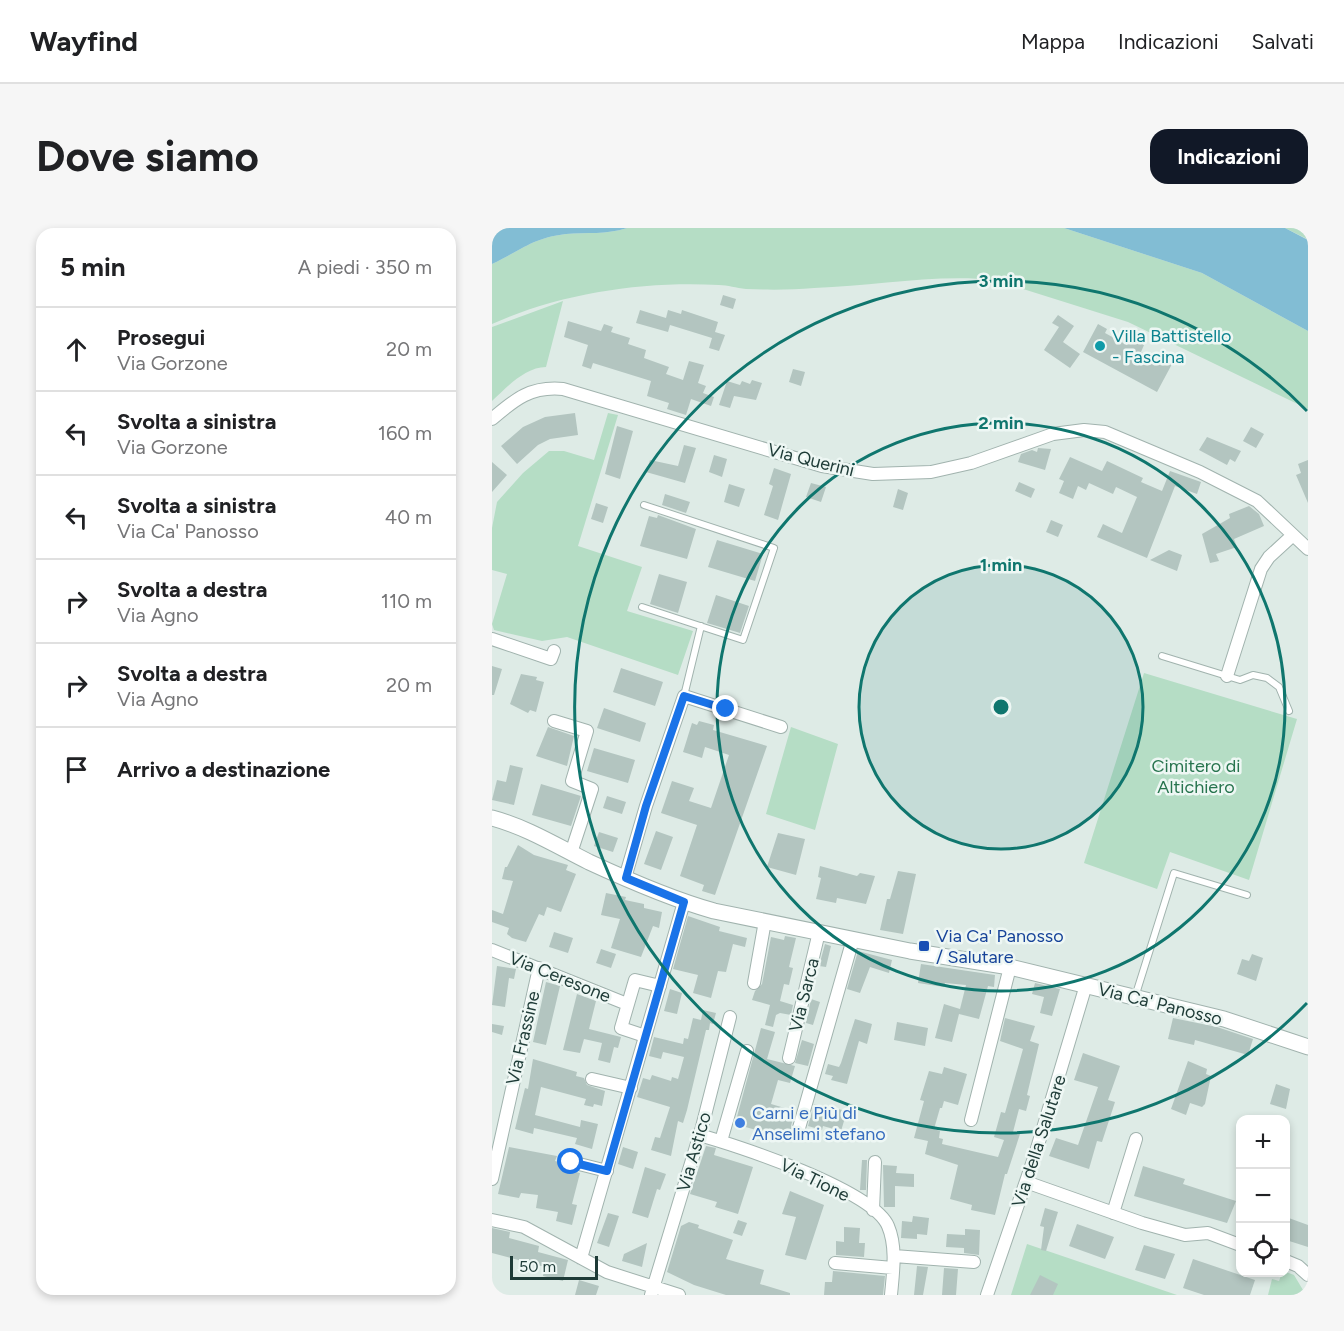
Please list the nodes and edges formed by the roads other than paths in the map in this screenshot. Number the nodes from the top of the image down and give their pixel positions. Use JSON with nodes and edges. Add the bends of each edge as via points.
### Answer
{"nodes":[{"id":1,"x":492,"y":420,"type":"edge"},
{"id":2,"x":644,"y":505,"type":"dead end"},
{"id":3,"x":1293,"y":535,"type":"junction"},
{"id":4,"x":1308,"y":549,"type":"edge"},
{"id":5,"x":642,"y":607,"type":"dead end"},
{"id":6,"x":701,"y":626,"type":"junction"},
{"id":7,"x":492,"y":639,"type":"edge"},
{"id":8,"x":554,"y":651,"type":"dead end"},
{"id":9,"x":1162,"y":656,"type":"dead end"},
{"id":10,"x":1227,"y":676,"type":"junction"},
{"id":11,"x":684,"y":696,"type":"junction"},
{"id":12,"x":1289,"y":711,"type":"dead end"},
{"id":13,"x":554,"y":721,"type":"dead end"},
{"id":14,"x":781,"y":727,"type":"dead end"},
{"id":15,"x":492,"y":818,"type":"edge"},
{"id":16,"x":572,"y":853,"type":"junction"},
{"id":17,"x":626,"y":878,"type":"junction"},
{"id":18,"x":1247,"y":895,"type":"dead end"},
{"id":19,"x":684,"y":902,"type":"junction"},
{"id":20,"x":765,"y":921,"type":"junction"},
{"id":21,"x":819,"y":932,"type":"junction"},
{"id":22,"x":853,"y":939,"type":"junction"},
{"id":23,"x":492,"y":950,"type":"edge"},
{"id":24,"x":1010,"y":967,"type":"junction"},
{"id":25,"x":539,"y":968,"type":"junction"},
{"id":26,"x":754,"y":983,"type":"dead end"},
{"id":27,"x":660,"y":986,"type":"junction"},
{"id":28,"x":1086,"y":986,"type":"junction"},
{"id":29,"x":1134,"y":998,"type":"junction"},
{"id":30,"x":627,"y":1004,"type":"junction"},
{"id":31,"x":730,"y":1017,"type":"dead end"},
{"id":32,"x":645,"y":1036,"type":"junction"},
{"id":33,"x":1308,"y":1047,"type":"edge"},
{"id":34,"x":747,"y":1051,"type":"dead end"},
{"id":35,"x":789,"y":1058,"type":"dead end"},
{"id":36,"x":592,"y":1079,"type":"dead end"},
{"id":37,"x":631,"y":1088,"type":"junction"},
{"id":38,"x":971,"y":1120,"type":"dead end"},
{"id":39,"x":799,"y":1128,"type":"dead end"},
{"id":40,"x":699,"y":1135,"type":"junction"},
{"id":41,"x":1136,"y":1139,"type":"dead end"},
{"id":42,"x":721,"y":1141,"type":"junction"},
{"id":43,"x":571,"y":1162,"type":"dead end"},
{"id":44,"x":875,"y":1162,"type":"dead end"},
{"id":45,"x":607,"y":1171,"type":"junction"},
{"id":46,"x":492,"y":1179,"type":"edge"},
{"id":47,"x":1026,"y":1182,"type":"junction"},
{"id":48,"x":873,"y":1210,"type":"junction"},
{"id":49,"x":1113,"y":1213,"type":"junction"},
{"id":50,"x":492,"y":1220,"type":"edge"},
{"id":51,"x":1236,"y":1244,"type":"edge"},
{"id":52,"x":581,"y":1258,"type":"junction"},
{"id":53,"x":893,"y":1262,"type":"junction"},
{"id":54,"x":974,"y":1262,"type":"dead end"},
{"id":55,"x":835,"y":1263,"type":"dead end"},
{"id":56,"x":1290,"y":1263,"type":"edge"},
{"id":57,"x":1308,"y":1275,"type":"edge"},
{"id":58,"x":653,"y":1290,"type":"edge"},
{"id":59,"x":679,"y":1295,"type":"edge"},
{"id":60,"x":891,"y":1295,"type":"edge"},
{"id":61,"x":987,"y":1295,"type":"edge"}],
"edges":[{"from":1,"to":3,"type":"street","name":"Via Querini","via":[[525,393],[563,389],[822,466],[849,472],[906,475],[962,465],[1053,434],[1105,432],[1257,501]]},
{"from":2,"to":6,"type":"lane","via":[[774,548],[743,640]]},
{"from":3,"to":4,"type":"street","name":"Via Querini"},
{"from":3,"to":10,"type":"street","via":[[1261,569]]},
{"from":5,"to":6,"type":"lane"},
{"from":6,"to":11,"type":"lane"},
{"from":7,"to":8,"type":"street","via":[[550,659]]},
{"from":9,"to":10,"type":"lane"},
{"from":10,"to":12,"type":"lane","via":[[1240,680],[1253,675],[1267,678],[1279,687]]},
{"from":11,"to":14,"type":"street"},
{"from":11,"to":17,"type":"street"},
{"from":13,"to":16,"type":"street","via":[[587,731],[572,781],[592,789]]},
{"from":15,"to":16,"type":"street","name":"Via Ca' Panosso"},
{"from":16,"to":17,"type":"street","name":"Via Ca' Panosso"},
{"from":17,"to":19,"type":"street","name":"Via Ca' Panosso"},
{"from":18,"to":29,"type":"lane","via":[[1174,873]]},
{"from":19,"to":20,"type":"street","name":"Via Ca' Panosso"},
{"from":19,"to":27,"type":"street"},
{"from":20,"to":21,"type":"street","name":"Via Ca' Panosso"},
{"from":20,"to":26,"type":"street"},
{"from":21,"to":22,"type":"street","name":"Via Ca' Panosso"},
{"from":21,"to":35,"type":"street","name":"Via Sarca"},
{"from":22,"to":24,"type":"street","name":"Via Ca' Panosso"},
{"from":22,"to":39,"type":"street"},
{"from":23,"to":25,"type":"street","name":"Via Ceresone"},
{"from":24,"to":28,"type":"street","name":"Via Ca' Panosso"},
{"from":24,"to":38,"type":"street"},
{"from":25,"to":30,"type":"street","name":"Via Ceresone"},
{"from":25,"to":46,"type":"street","name":"Via Frassine"},
{"from":27,"to":30,"type":"street","via":[[635,980]]},
{"from":27,"to":32,"type":"street"},
{"from":28,"to":29,"type":"street","name":"Via Ca' Panosso"},
{"from":28,"to":47,"type":"street","name":"Via della Salutare"},
{"from":29,"to":33,"type":"street","name":"Via Ca' Panosso","via":[[1224,1019]]},
{"from":30,"to":32,"type":"street","via":[[621,1028]]},
{"from":31,"to":40,"type":"street","name":"Via Astico"},
{"from":32,"to":37,"type":"street"},
{"from":34,"to":42,"type":"street"},
{"from":36,"to":37,"type":"street"},
{"from":37,"to":45,"type":"street"},
{"from":40,"to":42,"type":"street","name":"Via Tione"},
{"from":40,"to":58,"type":"street","name":"Via Astico"},
{"from":41,"to":49,"type":"street"},
{"from":42,"to":48,"type":"street","name":"Via Tione","via":[[791,1166]]},
{"from":43,"to":45,"type":"street"},
{"from":44,"to":48,"type":"street","name":"Via Tione"},
{"from":45,"to":52,"type":"street"},
{"from":47,"to":49,"type":"street"},
{"from":47,"to":61,"type":"street","name":"Via della Salutare"},
{"from":48,"to":53,"type":"street","name":"Via Tione","via":[[888,1225]]},
{"from":49,"to":51,"type":"street","via":[[1176,1233],[1208,1233]]},
{"from":50,"to":52,"type":"street","via":[[524,1227]]},
{"from":52,"to":58,"type":"street"},
{"from":53,"to":54,"type":"street"},
{"from":53,"to":55,"type":"street"},
{"from":53,"to":60,"type":"street","name":"Via Tione"},
{"from":56,"to":57,"type":"street"},
{"from":58,"to":59,"type":"street"}]}
